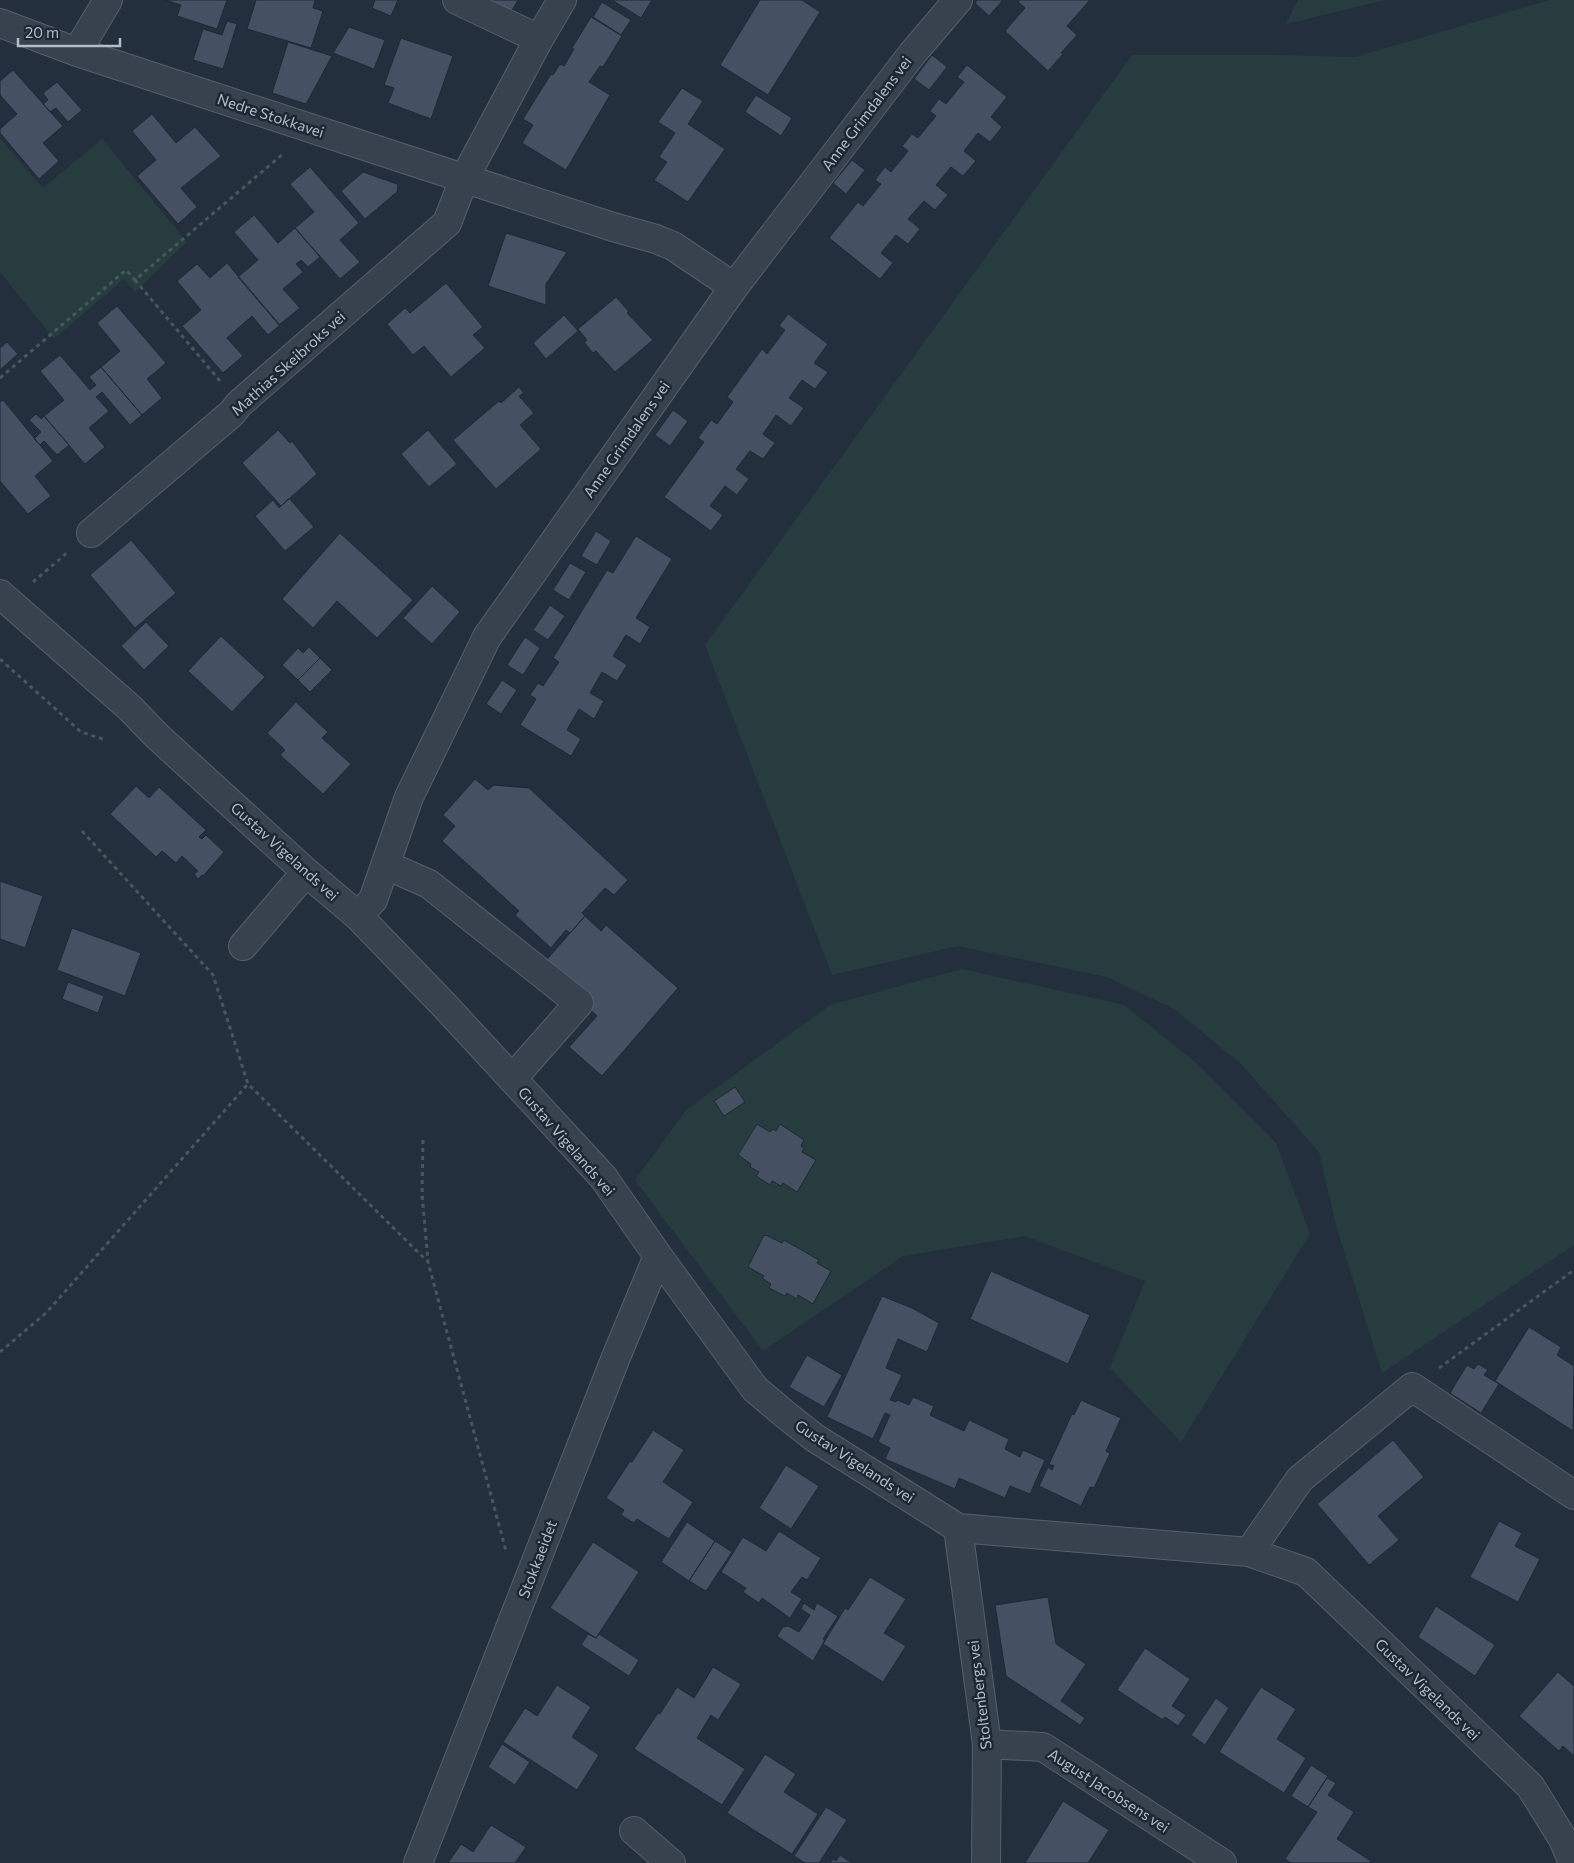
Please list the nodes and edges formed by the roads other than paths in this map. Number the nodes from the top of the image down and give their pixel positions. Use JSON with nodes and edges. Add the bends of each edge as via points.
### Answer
{"nodes":[{"id":1,"x":108,"y":0,"type":"edge"},
{"id":2,"x":458,"y":0,"type":"edge"},
{"id":3,"x":562,"y":0,"type":"edge"},
{"id":4,"x":958,"y":0,"type":"edge"},
{"id":5,"x":0,"y":23,"type":"edge"},
{"id":6,"x":539,"y":39,"type":"junction"},
{"id":7,"x":77,"y":52,"type":"junction"},
{"id":8,"x":464,"y":178,"type":"junction"},
{"id":9,"x":734,"y":287,"type":"junction"},
{"id":10,"x":90,"y":533,"type":"road end"},
{"id":11,"x":0,"y":594,"type":"edge"},
{"id":12,"x":386,"y":865,"type":"junction"},
{"id":13,"x":306,"y":872,"type":"junction"},
{"id":14,"x":358,"y":916,"type":"junction"},
{"id":15,"x":243,"y":946,"type":"dead end"},
{"id":16,"x":512,"y":1079,"type":"junction"},
{"id":17,"x":658,"y":1256,"type":"junction"},
{"id":18,"x":1574,"y":1495,"type":"edge"},
{"id":19,"x":958,"y":1528,"type":"junction"},
{"id":20,"x":1249,"y":1552,"type":"junction"},
{"id":21,"x":987,"y":1744,"type":"junction"},
{"id":22,"x":634,"y":1831,"type":"dead end"},
{"id":23,"x":418,"y":1863,"type":"edge"},
{"id":24,"x":671,"y":1863,"type":"edge"},
{"id":25,"x":986,"y":1863,"type":"edge"},
{"id":26,"x":1222,"y":1863,"type":"edge"},
{"id":27,"x":1573,"y":1863,"type":"edge"}],
"edges":[{"from":1,"to":7,"type":"street"},
{"from":2,"to":6,"type":"street"},
{"from":3,"to":6,"type":"street"},
{"from":4,"to":9,"type":"street","name":"Anne Grimdalens vei","via":[[912,54]]},
{"from":5,"to":7,"type":"street","name":"Nedre Stokkavei"},
{"from":6,"to":8,"type":"street"},
{"from":7,"to":8,"type":"street","name":"Nedre Stokkavei"},
{"from":8,"to":9,"type":"street","name":"Nedre Stokkavei","via":[[656,239],[673,246]]},
{"from":8,"to":10,"type":"street","name":"Mathias Skeibroks vei","via":[[447,223]]},
{"from":9,"to":12,"type":"street","name":"Anne Grimdalens vei","via":[[487,637],[409,797]]},
{"from":11,"to":13,"type":"street","name":"Gustav Vigelands vei","via":[[130,708]]},
{"from":12,"to":14,"type":"street","name":"Anne Grimdalens vei","via":[[373,900]]},
{"from":12,"to":16,"type":"street","via":[[429,884],[579,1003]]},
{"from":13,"to":14,"type":"street","name":"Gustav Vigelands vei"},
{"from":13,"to":15,"type":"street"},
{"from":14,"to":16,"type":"street","name":"Gustav Vigelands vei"},
{"from":16,"to":17,"type":"street","name":"Gustav Vigelands vei","via":[[603,1176]]},
{"from":17,"to":19,"type":"street","name":"Gustav Vigelands vei","via":[[755,1389],[815,1438]]},
{"from":17,"to":23,"type":"street","name":"Stokkaeidet"},
{"from":18,"to":20,"type":"street","via":[[1412,1386],[1300,1479]]},
{"from":19,"to":20,"type":"street","name":"Gustav Vigelands vei"},
{"from":19,"to":21,"type":"street","name":"Stoltenbergs vei"},
{"from":20,"to":27,"type":"street","name":"Gustav Vigelands vei","via":[[1306,1572],[1530,1786]]},
{"from":21,"to":25,"type":"street","name":"Stoltenbergs vei"},
{"from":21,"to":26,"type":"street","name":"August Jacobsens vei","via":[[1043,1747]]},
{"from":22,"to":24,"type":"street"}]}
